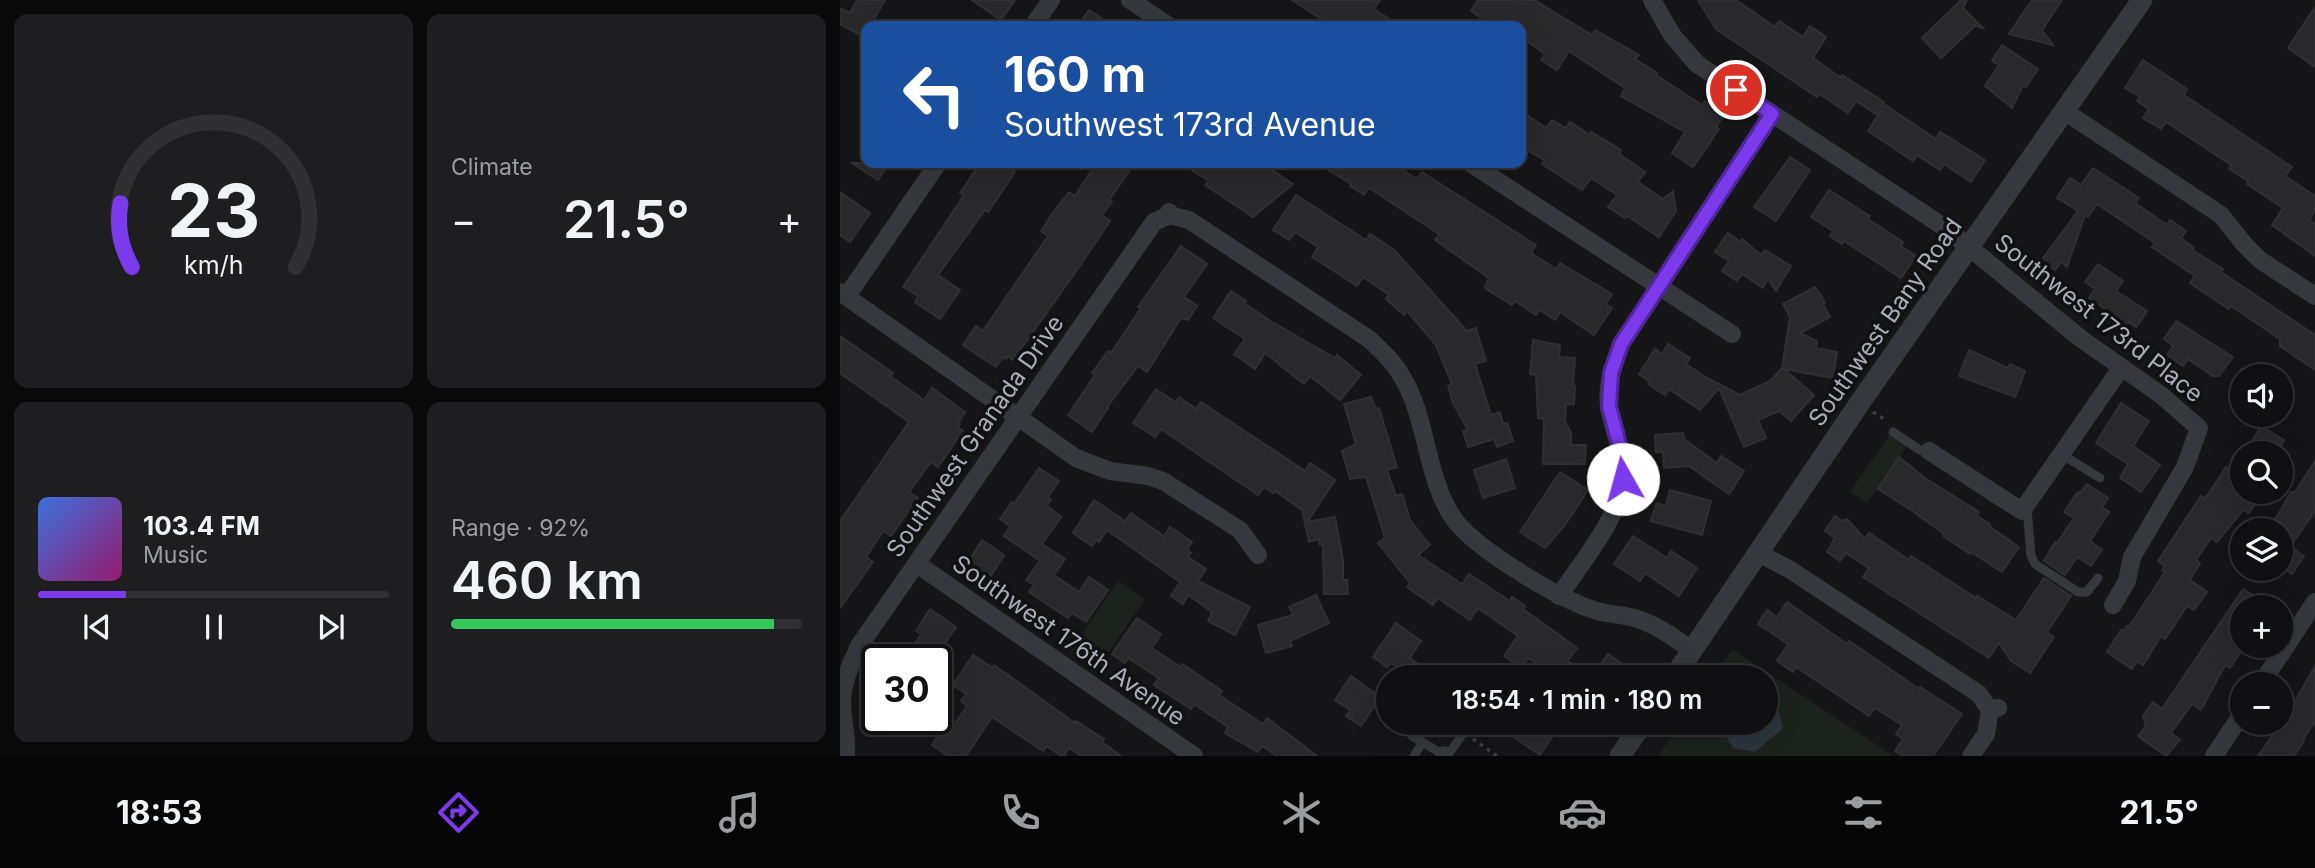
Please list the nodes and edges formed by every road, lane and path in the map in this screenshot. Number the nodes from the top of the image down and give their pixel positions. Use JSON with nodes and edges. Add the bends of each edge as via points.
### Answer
{"nodes":[{"id":1,"x":1051,"y":0,"type":"edge"},
{"id":2,"x":1130,"y":0,"type":"edge"},
{"id":3,"x":1652,"y":0,"type":"edge"},
{"id":4,"x":2142,"y":0,"type":"edge"},
{"id":5,"x":1036,"y":21,"type":"edge"},
{"id":6,"x":1162,"y":21,"type":"edge"},
{"id":7,"x":2064,"y":111,"type":"junction"},
{"id":8,"x":1772,"y":114,"type":"junction"},
{"id":9,"x":935,"y":168,"type":"edge"},
{"id":10,"x":1478,"y":168,"type":"edge"},
{"id":11,"x":1969,"y":247,"type":"junction"},
{"id":12,"x":1657,"y":287,"type":"junction"},
{"id":13,"x":844,"y":294,"type":"edge"},
{"id":14,"x":2315,"y":296,"type":"edge"},
{"id":15,"x":1732,"y":334,"type":"dead end"},
{"id":16,"x":2121,"y":368,"type":"junction"},
{"id":17,"x":1018,"y":418,"type":"junction"},
{"id":18,"x":1894,"y":432,"type":"dead end"},
{"id":19,"x":1929,"y":451,"type":"joint"},
{"id":20,"x":2062,"y":454,"type":"junction"},
{"id":21,"x":2100,"y":478,"type":"dead end"},
{"id":22,"x":2026,"y":505,"type":"junction"},
{"id":23,"x":1758,"y":552,"type":"junction"},
{"id":24,"x":1258,"y":555,"type":"dead end"},
{"id":25,"x":916,"y":564,"type":"junction"},
{"id":26,"x":2098,"y":578,"type":"dead end"},
{"id":27,"x":1559,"y":597,"type":"junction"},
{"id":28,"x":2315,"y":602,"type":"edge"},
{"id":29,"x":2113,"y":605,"type":"dead end"},
{"id":30,"x":1693,"y":650,"type":"junction"},
{"id":31,"x":1682,"y":665,"type":"edge"},
{"id":32,"x":2269,"y":672,"type":"edge"},
{"id":33,"x":841,"y":700,"type":"edge"},
{"id":34,"x":2230,"y":732,"type":"edge"},
{"id":35,"x":1465,"y":735,"type":"edge"},
{"id":36,"x":1467,"y":735,"type":"edge"},
{"id":37,"x":1635,"y":735,"type":"edge"},
{"id":38,"x":1412,"y":736,"type":"dead end"},
{"id":39,"x":1422,"y":743,"type":"junction"},
{"id":40,"x":1444,"y":755,"type":"edge"},
{"id":41,"x":846,"y":756,"type":"edge"},
{"id":42,"x":1194,"y":756,"type":"edge"},
{"id":43,"x":1414,"y":756,"type":"edge"},
{"id":44,"x":1497,"y":756,"type":"edge"},
{"id":45,"x":1620,"y":756,"type":"edge"},
{"id":46,"x":1970,"y":756,"type":"edge"},
{"id":47,"x":2214,"y":756,"type":"edge"}],
"edges":[{"from":1,"to":5,"type":"street"},
{"from":2,"to":6,"type":"street"},
{"from":3,"to":8,"type":"street","name":"Southwest 173rd Place","via":[[1672,35],[1697,64]]},
{"from":4,"to":7,"type":"street","name":"Southwest Bany Road"},
{"from":7,"to":11,"type":"street","name":"Southwest Bany Road"},
{"from":7,"to":14,"type":"street","via":[[2221,215],[2260,260]]},
{"from":8,"to":11,"type":"street","name":"Southwest 173rd Place"},
{"from":8,"to":12,"type":"street"},
{"from":9,"to":13,"type":"street"},
{"from":10,"to":12,"type":"street"},
{"from":11,"to":16,"type":"street","name":"Southwest 173rd Place"},
{"from":11,"to":23,"type":"street","name":"Southwest Bany Road"},
{"from":12,"to":15,"type":"street"},
{"from":12,"to":27,"type":"street","via":[[1621,344],[1611,373],[1609,406],[1623,479],[1613,513]]},
{"from":13,"to":17,"type":"street"},
{"from":16,"to":20,"type":"street"},
{"from":16,"to":29,"type":"street","name":"Southwest 173rd Place","via":[[2199,428],[2185,467],[2132,556],[2127,581]]},
{"from":17,"to":24,"type":"street","via":[[1076,458],[1110,471],[1163,481],[1240,530]]},
{"from":17,"to":25,"type":"street","name":"Southwest Granada Drive"},
{"from":17,"to":27,"type":"street","name":"Southwest Granada Drive","via":[[1154,222],[1169,214],[1189,220],[1369,340],[1394,362],[1408,386],[1443,499],[1458,523],[1478,543]]},
{"from":18,"to":19,"type":"lane"},
{"from":19,"to":22,"type":"street","via":[[2021,511]]},
{"from":20,"to":21,"type":"lane"},
{"from":20,"to":22,"type":"street"},
{"from":22,"to":26,"type":"lane","via":[[2035,564],[2078,592],[2087,592]]},
{"from":23,"to":30,"type":"street","name":"Southwest Bany Road"},
{"from":23,"to":46,"type":"street","via":[[1979,694],[1994,709],[1986,734]]},
{"from":25,"to":33,"type":"street","name":"Southwest Granada Drive","via":[[859,646]]},
{"from":25,"to":42,"type":"street","name":"Southwest 176th Avenue"},
{"from":27,"to":30,"type":"street","via":[[1660,628]]},
{"from":28,"to":32,"type":"street"},
{"from":30,"to":31,"type":"street","name":"Southwest Bany Road"},
{"from":33,"to":41,"type":"street","name":"Southwest Granada Drive"},
{"from":34,"to":47,"type":"street"},
{"from":35,"to":40,"type":"lane"},
{"from":36,"to":44,"type":"path"},
{"from":37,"to":45,"type":"street"},
{"from":38,"to":39,"type":"lane"},
{"from":39,"to":40,"type":"lane"},
{"from":39,"to":43,"type":"lane"}]}
